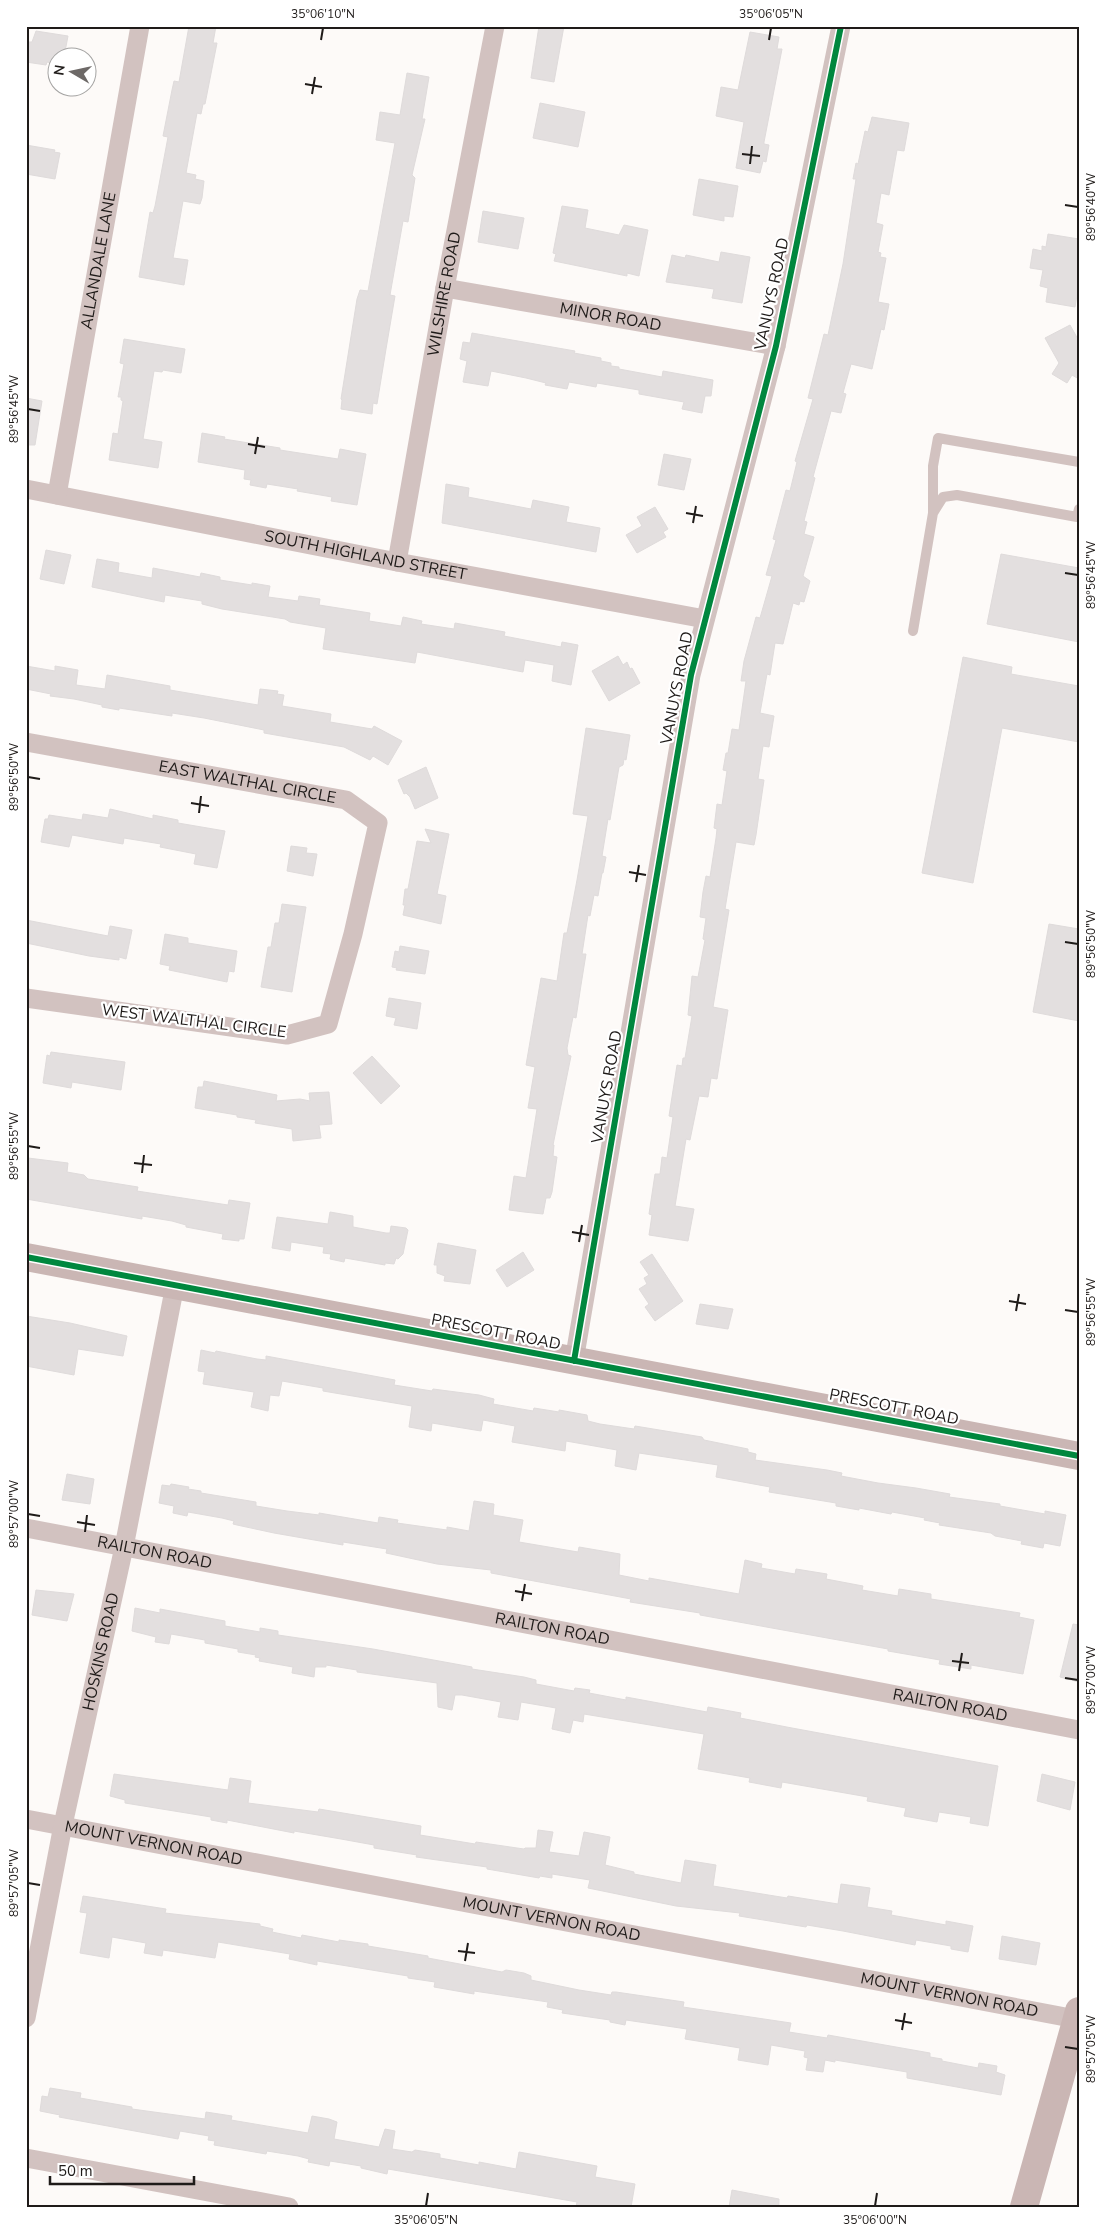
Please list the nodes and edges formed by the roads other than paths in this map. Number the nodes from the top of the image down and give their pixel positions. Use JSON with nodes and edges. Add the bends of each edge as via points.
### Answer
{"nodes":[{"id":1,"x":140,"y":26,"type":"edge"},
{"id":2,"x":495,"y":26,"type":"edge"},
{"id":3,"x":840,"y":26,"type":"edge"},
{"id":4,"x":445,"y":288,"type":"junction"},
{"id":5,"x":776,"y":346,"type":"junction"},
{"id":6,"x":1079,"y":462,"type":"edge"},
{"id":7,"x":26,"y":489,"type":"edge"},
{"id":8,"x":57,"y":495,"type":"junction"},
{"id":9,"x":1079,"y":509,"type":"edge"},
{"id":10,"x":933,"y":513,"type":"junction"},
{"id":11,"x":397,"y":562,"type":"junction"},
{"id":12,"x":705,"y":619,"type":"junction"},
{"id":13,"x":913,"y":632,"type":"dead end"},
{"id":14,"x":26,"y":742,"type":"edge"},
{"id":15,"x":353,"y":934,"type":"joint"},
{"id":16,"x":26,"y":998,"type":"edge"},
{"id":17,"x":26,"y":1257,"type":"edge"},
{"id":18,"x":175,"y":1285,"type":"junction"},
{"id":19,"x":574,"y":1361,"type":"junction"},
{"id":20,"x":1079,"y":1456,"type":"edge"},
{"id":21,"x":26,"y":1528,"type":"edge"},
{"id":22,"x":124,"y":1547,"type":"junction"},
{"id":23,"x":1079,"y":1730,"type":"edge"},
{"id":24,"x":26,"y":1819,"type":"edge"},
{"id":25,"x":63,"y":1825,"type":"junction"},
{"id":26,"x":1078,"y":2015,"type":"edge"},
{"id":27,"x":26,"y":2018,"type":"edge"},
{"id":28,"x":26,"y":2158,"type":"edge"},
{"id":29,"x":289,"y":2207,"type":"edge"},
{"id":30,"x":1024,"y":2207,"type":"edge"}],
"edges":[{"from":1,"to":8,"type":"street","name":"ALLANDALE LANE"},
{"from":2,"to":4,"type":"street","name":"WILSHIRE ROAD"},
{"from":3,"to":5,"type":"street","name":"VANUYS ROAD"},
{"from":4,"to":5,"type":"street","name":"MINOR ROAD"},
{"from":4,"to":11,"type":"street","name":"WILSHIRE ROAD"},
{"from":5,"to":12,"type":"street","name":"VANUYS ROAD"},
{"from":6,"to":10,"type":"lane","via":[[938,438],[933,466]]},
{"from":7,"to":8,"type":"street","name":"SOUTH HIGHLAND STREET"},
{"from":8,"to":11,"type":"street","name":"SOUTH HIGHLAND STREET"},
{"from":9,"to":10,"type":"lane","via":[[1077,517],[957,495],[944,497]]},
{"from":10,"to":13,"type":"lane"},
{"from":11,"to":12,"type":"street","name":"SOUTH HIGHLAND STREET"},
{"from":12,"to":19,"type":"street","name":"VANUYS ROAD","via":[[689,684]]},
{"from":14,"to":15,"type":"street","name":"EAST WALTHAL CIRCLE","via":[[346,800],[378,823]]},
{"from":15,"to":16,"type":"street","name":"WEST WALTHAL CIRCLE","via":[[328,1024],[287,1035]]},
{"from":17,"to":18,"type":"main road","name":"PRESCOTT ROAD"},
{"from":18,"to":19,"type":"main road","name":"PRESCOTT ROAD"},
{"from":18,"to":22,"type":"street","name":"HOSKINS ROAD"},
{"from":19,"to":20,"type":"main road","name":"PRESCOTT ROAD"},
{"from":21,"to":22,"type":"street","name":"RAILTON ROAD"},
{"from":22,"to":23,"type":"street","name":"RAILTON ROAD"},
{"from":22,"to":25,"type":"street","name":"HOSKINS ROAD"},
{"from":24,"to":25,"type":"street","name":"MOUNT VERNON ROAD"},
{"from":25,"to":26,"type":"street","name":"MOUNT VERNON ROAD"},
{"from":25,"to":27,"type":"street","name":"HOSKINS ROAD"},
{"from":26,"to":30,"type":"main road"},
{"from":28,"to":29,"type":"street"}]}
